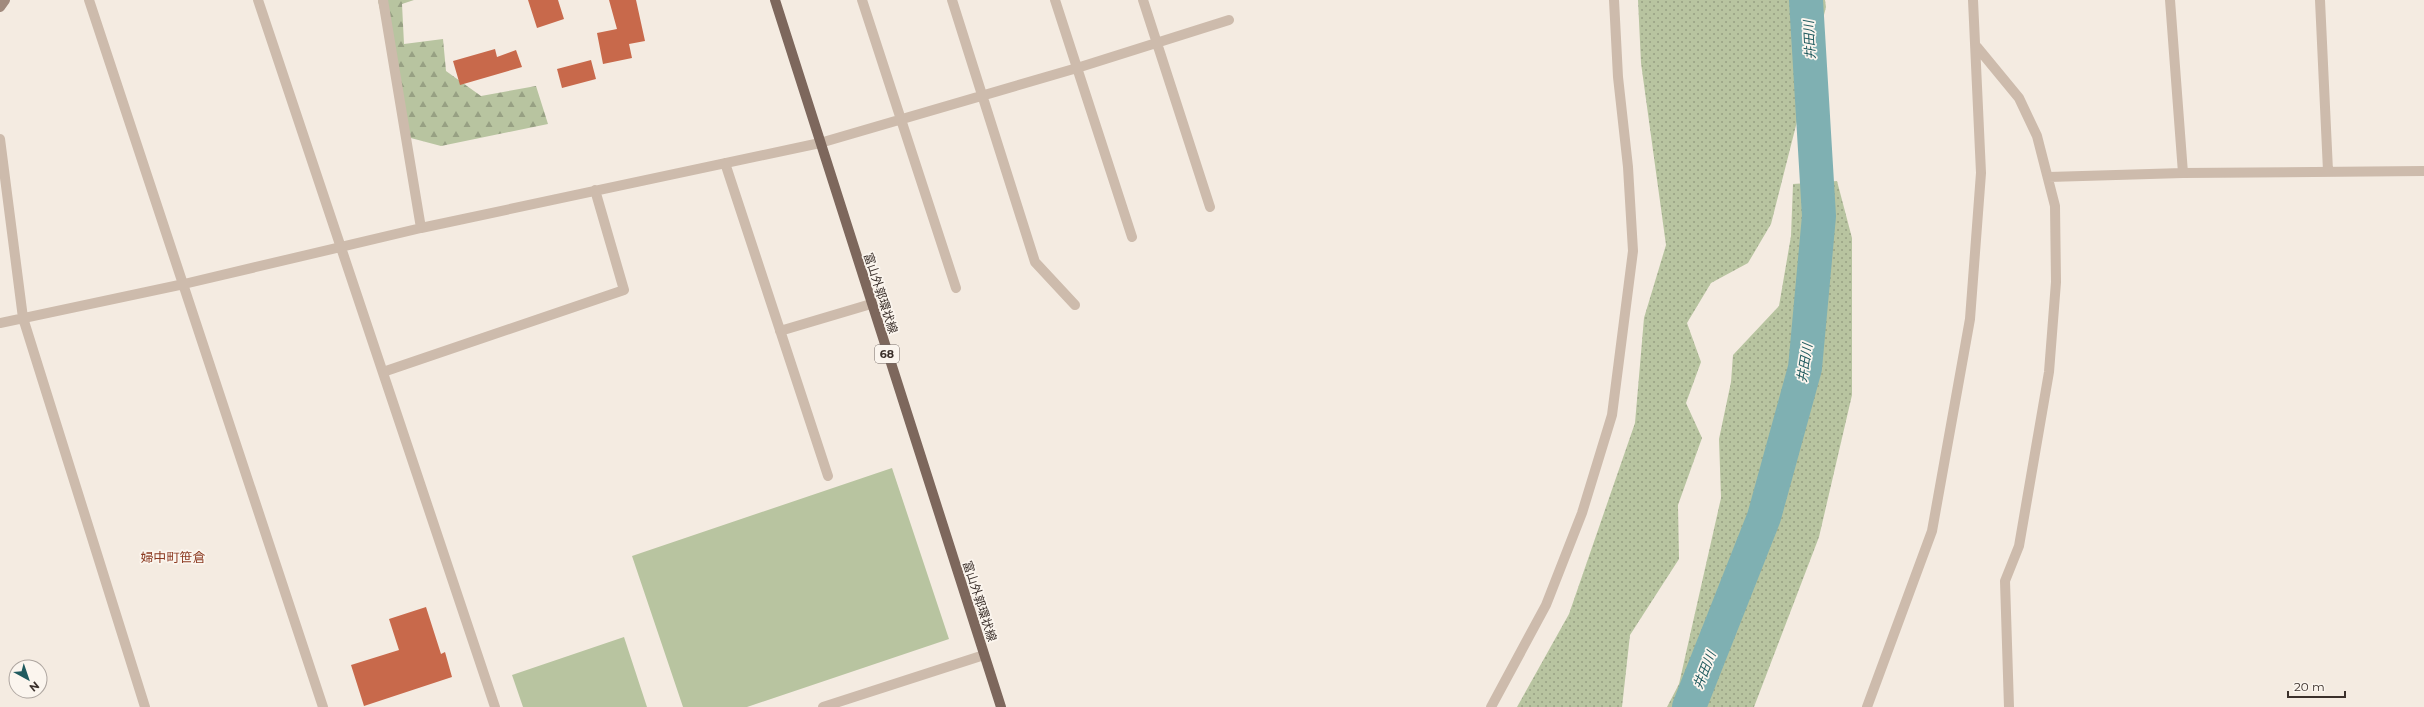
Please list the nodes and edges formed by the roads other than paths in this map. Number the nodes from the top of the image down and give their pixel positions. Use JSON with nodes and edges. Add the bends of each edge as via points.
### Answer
{"nodes":[{"id":1,"x":5,"y":0,"type":"edge"},
{"id":2,"x":89,"y":0,"type":"edge"},
{"id":3,"x":258,"y":0,"type":"edge"},
{"id":4,"x":383,"y":0,"type":"edge"},
{"id":5,"x":774,"y":0,"type":"edge"},
{"id":6,"x":862,"y":0,"type":"edge"},
{"id":7,"x":952,"y":0,"type":"edge"},
{"id":8,"x":1055,"y":0,"type":"edge"},
{"id":9,"x":1143,"y":0,"type":"edge"},
{"id":10,"x":1614,"y":0,"type":"edge"},
{"id":11,"x":1973,"y":0,"type":"edge"},
{"id":12,"x":2170,"y":0,"type":"edge"},
{"id":13,"x":2320,"y":0,"type":"edge"},
{"id":14,"x":0,"y":7,"type":"edge"},
{"id":15,"x":1229,"y":20,"type":"dead end"},
{"id":16,"x":1157,"y":43,"type":"junction"},
{"id":17,"x":1977,"y":47,"type":"junction"},
{"id":18,"x":1077,"y":68,"type":"junction"},
{"id":19,"x":983,"y":96,"type":"junction"},
{"id":20,"x":901,"y":119,"type":"junction"},
{"id":21,"x":0,"y":139,"type":"edge"},
{"id":22,"x":820,"y":143,"type":"junction"},
{"id":23,"x":726,"y":163,"type":"junction"},
{"id":24,"x":2328,"y":171,"type":"junction"},
{"id":25,"x":2424,"y":171,"type":"edge"},
{"id":26,"x":2183,"y":173,"type":"junction"},
{"id":27,"x":2049,"y":177,"type":"junction"},
{"id":28,"x":594,"y":190,"type":"junction"},
{"id":29,"x":1210,"y":207,"type":"dead end"},
{"id":30,"x":421,"y":228,"type":"junction"},
{"id":31,"x":1132,"y":236,"type":"dead end"},
{"id":32,"x":341,"y":246,"type":"junction"},
{"id":33,"x":184,"y":284,"type":"junction"},
{"id":34,"x":956,"y":288,"type":"dead end"},
{"id":35,"x":871,"y":304,"type":"junction"},
{"id":36,"x":1075,"y":305,"type":"dead end"},
{"id":37,"x":23,"y":318,"type":"junction"},
{"id":38,"x":0,"y":323,"type":"edge"},
{"id":39,"x":780,"y":331,"type":"junction"},
{"id":40,"x":383,"y":372,"type":"junction"},
{"id":41,"x":828,"y":476,"type":"dead end"},
{"id":42,"x":984,"y":655,"type":"junction"},
{"id":43,"x":145,"y":707,"type":"edge"},
{"id":44,"x":323,"y":707,"type":"edge"},
{"id":45,"x":495,"y":707,"type":"edge"},
{"id":46,"x":823,"y":707,"type":"edge"},
{"id":47,"x":1001,"y":707,"type":"edge"},
{"id":48,"x":1491,"y":707,"type":"edge"},
{"id":49,"x":1867,"y":707,"type":"edge"},
{"id":50,"x":2009,"y":707,"type":"edge"}],
"edges":[{"from":1,"to":14,"type":"main road"},
{"from":2,"to":33,"type":"street"},
{"from":3,"to":32,"type":"street"},
{"from":4,"to":30,"type":"street"},
{"from":5,"to":22,"type":"main road","name":"富山外郭環状線","number":"68"},
{"from":6,"to":20,"type":"street"},
{"from":7,"to":19,"type":"street"},
{"from":8,"to":18,"type":"street"},
{"from":9,"to":16,"type":"street"},
{"from":10,"to":48,"type":"street","via":[[1633,251],[1612,415],[1582,514],[1546,605]]},
{"from":11,"to":17,"type":"street"},
{"from":12,"to":26,"type":"street"},
{"from":13,"to":24,"type":"street"},
{"from":15,"to":16,"type":"street"},
{"from":16,"to":18,"type":"street"},
{"from":16,"to":29,"type":"street"},
{"from":17,"to":27,"type":"street","via":[[2019,98],[2038,136]]},
{"from":17,"to":49,"type":"street","via":[[1981,173],[1970,319],[1932,531]]},
{"from":18,"to":19,"type":"street"},
{"from":18,"to":31,"type":"street"},
{"from":19,"to":20,"type":"street"},
{"from":19,"to":36,"type":"street","via":[[1035,262]]},
{"from":20,"to":22,"type":"street"},
{"from":20,"to":34,"type":"street"},
{"from":21,"to":37,"type":"street"},
{"from":22,"to":23,"type":"street"},
{"from":22,"to":35,"type":"main road","name":"富山外郭環状線","number":"68"},
{"from":23,"to":28,"type":"street"},
{"from":23,"to":39,"type":"street"},
{"from":24,"to":25,"type":"street"},
{"from":24,"to":26,"type":"street"},
{"from":26,"to":27,"type":"street"},
{"from":27,"to":50,"type":"street","via":[[2055,206],[2056,282],[2049,372],[2019,546],[2005,581]]},
{"from":28,"to":30,"type":"street"},
{"from":28,"to":40,"type":"street","via":[[624,290]]},
{"from":30,"to":32,"type":"street"},
{"from":32,"to":33,"type":"street"},
{"from":32,"to":40,"type":"street"},
{"from":33,"to":37,"type":"street"},
{"from":33,"to":44,"type":"street"},
{"from":35,"to":39,"type":"street"},
{"from":35,"to":42,"type":"main road","name":"富山外郭環状線","number":"68"},
{"from":37,"to":38,"type":"street"},
{"from":37,"to":43,"type":"street"},
{"from":39,"to":41,"type":"street"},
{"from":40,"to":45,"type":"street"},
{"from":42,"to":46,"type":"street"},
{"from":42,"to":47,"type":"main road","name":"富山外郭環状線","number":"68"}]}
